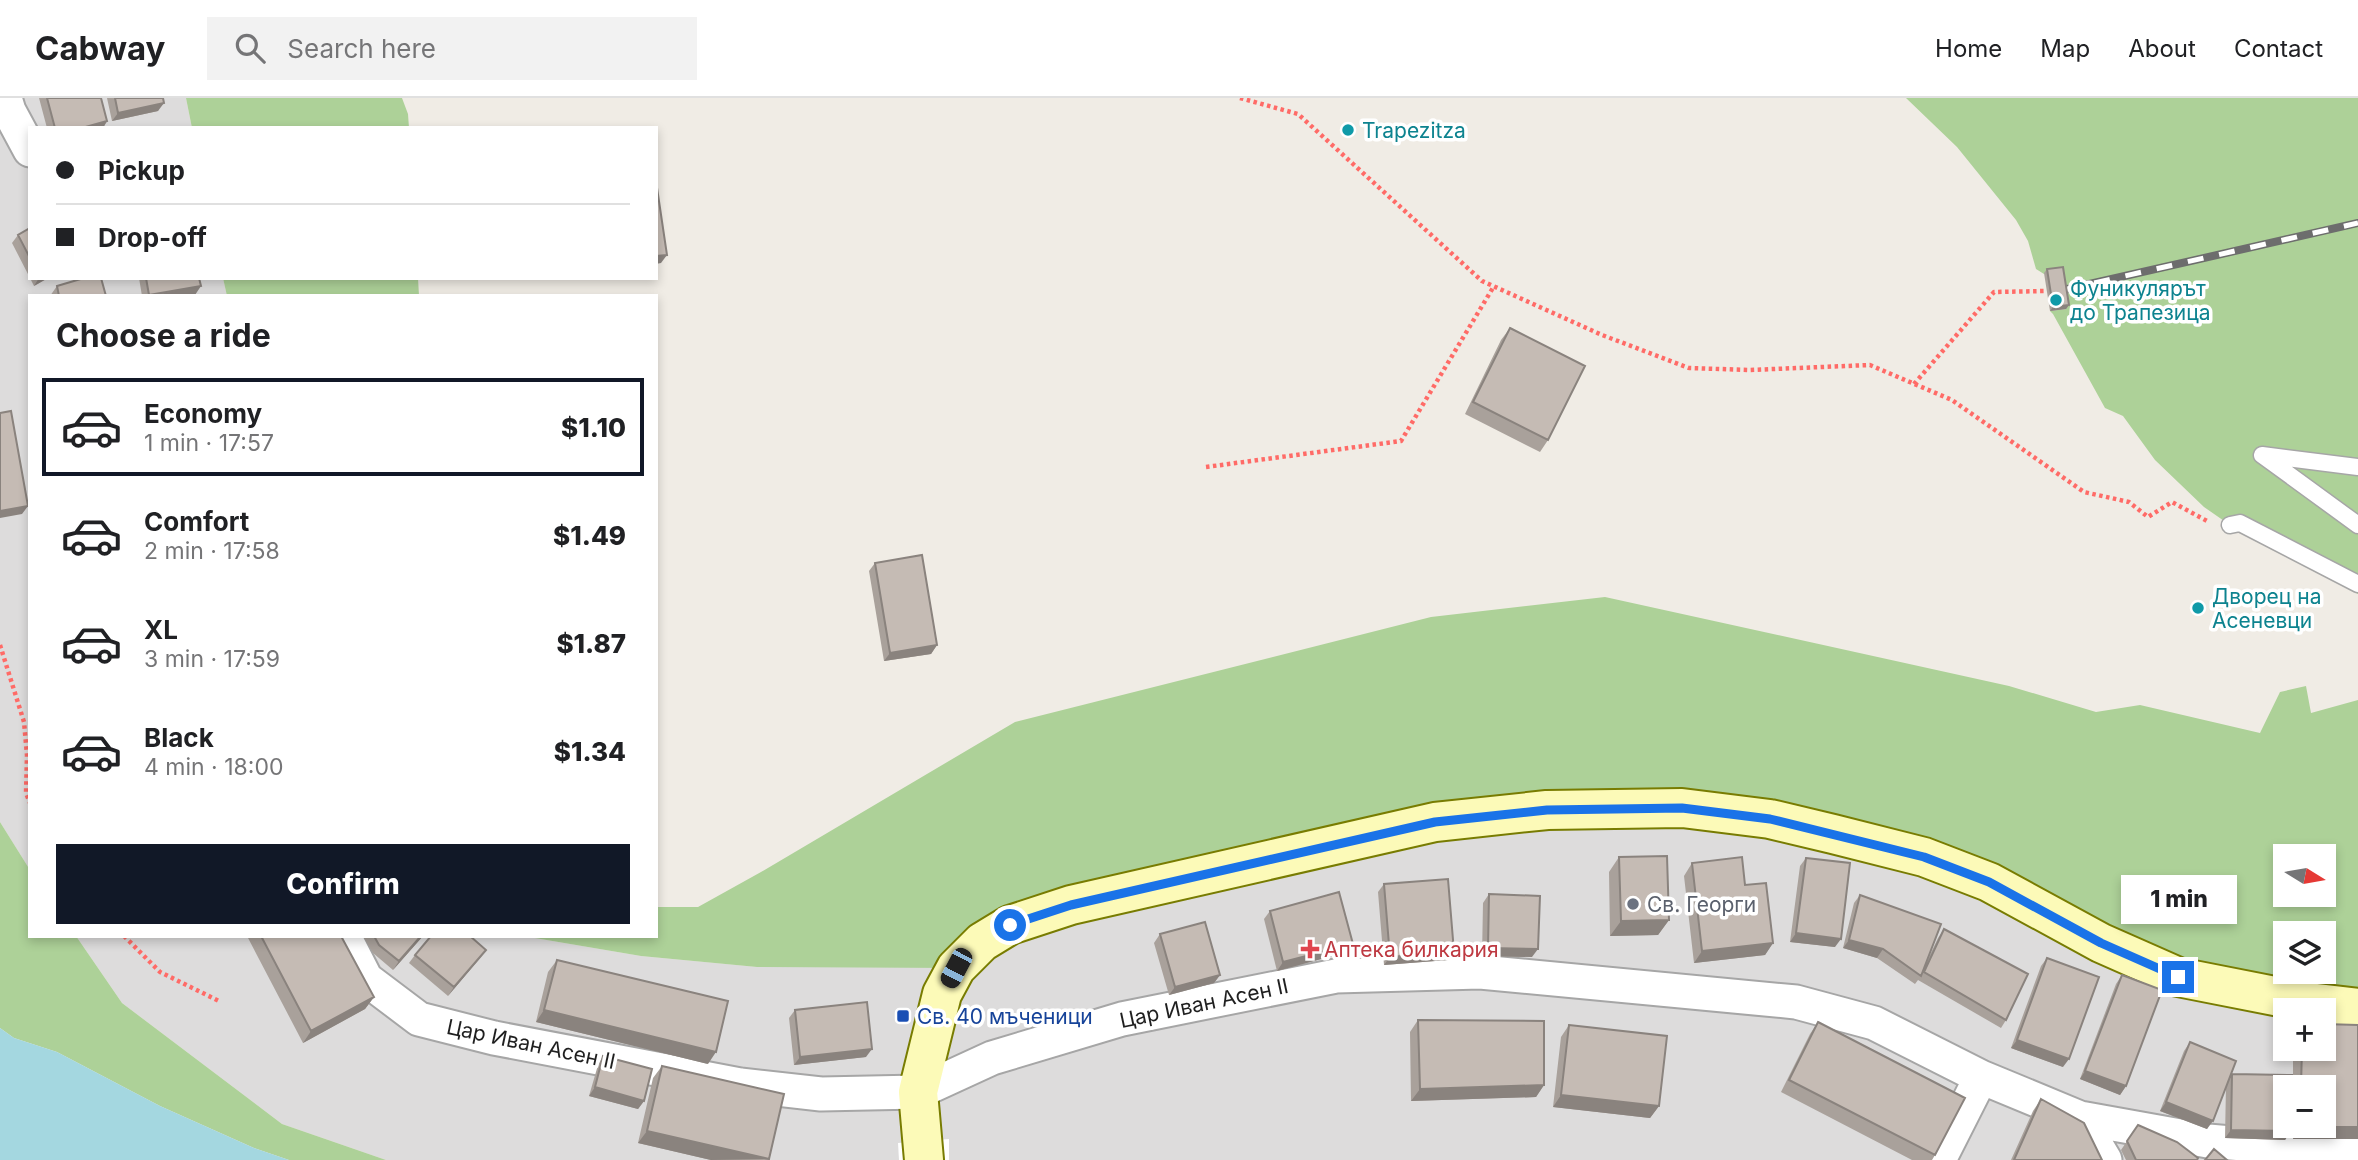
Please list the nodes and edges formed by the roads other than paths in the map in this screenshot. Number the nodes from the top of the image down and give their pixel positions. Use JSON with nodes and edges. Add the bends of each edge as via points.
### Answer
{"nodes":[{"id":1,"x":5,"y":98,"type":"edge"},
{"id":2,"x":28,"y":146,"type":"edge"},
{"id":3,"x":2358,"y":467,"type":"edge"},
{"id":4,"x":2230,"y":525,"type":"road end"},
{"id":5,"x":2358,"y":525,"type":"edge"},
{"id":6,"x":2358,"y":584,"type":"edge"},
{"id":7,"x":345,"y":938,"type":"edge"},
{"id":8,"x":2358,"y":1008,"type":"edge"},
{"id":9,"x":1981,"y":1077,"type":"junction"},
{"id":10,"x":918,"y":1092,"type":"junction"},
{"id":11,"x":2080,"y":1118,"type":"junction"},
{"id":12,"x":1945,"y":1147,"type":"edge"},
{"id":13,"x":924,"y":1150,"type":"edge"},
{"id":14,"x":2219,"y":1151,"type":"edge"},
{"id":15,"x":2358,"y":1154,"type":"edge"},
{"id":16,"x":2105,"y":1160,"type":"edge"}],
"edges":[{"from":1,"to":2,"type":"street"},
{"from":3,"to":5,"type":"lane","via":[[2262,455]]},
{"from":4,"to":6,"type":"lane","via":[[2240,523]]},
{"from":7,"to":10,"type":"street","name":"Цар Иван Асен II","via":[[366,979],[419,1019],[494,1038],[740,1085],[821,1094]]},
{"from":8,"to":10,"type":"street","via":[[2178,977],[2101,943],[1989,882],[1924,857],[1833,834],[1770,819],[1682,808],[1547,810],[1435,822],[1071,905],[1010,925],[982,942],[946,985]]},
{"from":9,"to":10,"type":"street","name":"Цар Иван Асен II","via":[[1874,1023],[1796,1002],[1480,972],[1336,976],[1122,1019],[992,1058]]},
{"from":9,"to":11,"type":"street","name":"Цар Иван Асен II"},
{"from":9,"to":12,"type":"street"},
{"from":10,"to":13,"type":"street"},
{"from":11,"to":14,"type":"street","name":"Цар Иван Асен II"},
{"from":11,"to":16,"type":"street"},
{"from":14,"to":15,"type":"street","name":"Цар Иван Асен II"}]}
